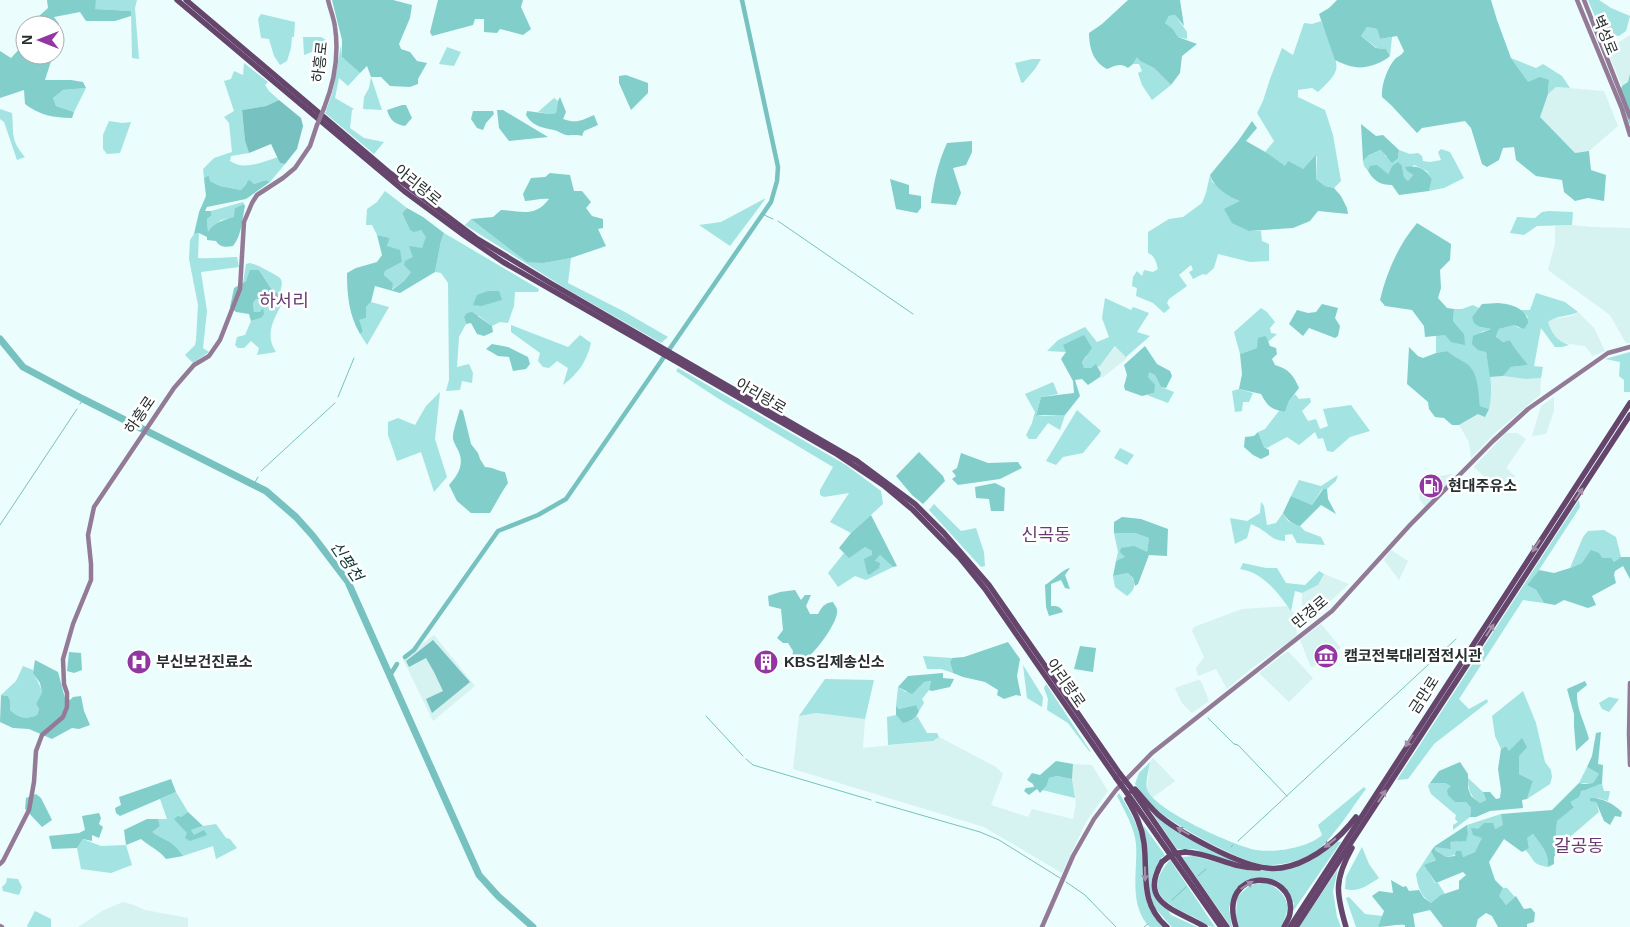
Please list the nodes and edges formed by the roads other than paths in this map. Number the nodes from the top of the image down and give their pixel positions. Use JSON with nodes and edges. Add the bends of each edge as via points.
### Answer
{"nodes":[{"id":1,"x":177,"y":0,"type":"edge"},
{"id":2,"x":186,"y":0,"type":"edge"},
{"id":3,"x":328,"y":0,"type":"edge"},
{"id":4,"x":1577,"y":0,"type":"edge"},
{"id":5,"x":1584,"y":0,"type":"edge"},
{"id":6,"x":1630,"y":117,"type":"edge"},
{"id":7,"x":1630,"y":135,"type":"edge"},
{"id":8,"x":653,"y":345,"type":"junction"},
{"id":9,"x":1630,"y":347,"type":"edge"},
{"id":10,"x":1630,"y":403,"type":"edge"},
{"id":11,"x":1630,"y":415,"type":"edge"},
{"id":12,"x":1630,"y":683,"type":"edge"},
{"id":13,"x":1630,"y":765,"type":"edge"},
{"id":14,"x":1129,"y":792,"type":"junction"},
{"id":15,"x":1364,"y":810,"type":"junction"},
{"id":16,"x":1356,"y":836,"type":"junction"},
{"id":17,"x":0,"y":864,"type":"edge"},
{"id":18,"x":1266,"y":868,"type":"junction"},
{"id":19,"x":1042,"y":927,"type":"edge"},
{"id":20,"x":1167,"y":927,"type":"edge"},
{"id":21,"x":1205,"y":927,"type":"edge"},
{"id":22,"x":1221,"y":927,"type":"edge"},
{"id":23,"x":1228,"y":927,"type":"edge"},
{"id":24,"x":1236,"y":927,"type":"edge"},
{"id":25,"x":1284,"y":927,"type":"edge"},
{"id":26,"x":1290,"y":927,"type":"edge"},
{"id":27,"x":1296,"y":927,"type":"edge"},
{"id":28,"x":1346,"y":927,"type":"edge"}],
"edges":[{"from":1,"to":8,"type":"highway","name":"아리랑로","via":[[434,214],[503,262]]},
{"from":2,"to":8,"type":"highway","name":"아리랑로","via":[[449,219]]},
{"from":3,"to":17,"type":"street","name":"하흥로","bridge":true,"via":[[335,25],[336,62],[330,93],[310,146],[294,168],[257,195],[252,203],[244,222],[240,288],[220,340],[209,356],[194,365],[174,388],[94,507],[88,535],[91,580],[63,659],[67,707],[63,717],[42,735],[36,751],[29,810]]},
{"from":4,"to":7,"type":"street","name":"벽성로"},
{"from":5,"to":6,"type":"street","name":"벽성로"},
{"from":8,"to":14,"type":"highway","name":"아리랑로","bridge":true,"via":[[835,453],[913,510],[942,538],[985,589]]},
{"from":9,"to":19,"type":"street","name":"만경로","via":[[1608,353],[1528,410],[1410,525],[1332,612],[1152,754],[1116,790],[1094,819],[1073,856]]},
{"from":10,"to":15,"type":"highway","name":"금만로","one_way":true},
{"from":16,"to":11,"type":"highway","name":"금만로","one_way":true},
{"from":12,"to":13,"type":"street"},
{"from":18,"to":14,"type":"highway","one_way":true,"via":[[1219,852],[1176,827],[1156,812],[1135,789]]},
{"from":14,"to":20,"type":"highway","one_way":true,"via":[[1126,798],[1141,826],[1150,906]]},
{"from":14,"to":22,"type":"highway","name":"아리랑로"},
{"from":14,"to":23,"type":"highway","name":"아리랑로"},
{"from":15,"to":18,"type":"highway","one_way":true,"via":[[1345,832],[1317,854],[1289,866]]},
{"from":15,"to":26,"type":"highway","name":"금만로"},
{"from":16,"to":27,"type":"highway","name":"금만로"},
{"from":16,"to":28,"type":"highway","via":[[1358,838],[1344,864],[1338,888],[1339,907]]},
{"from":18,"to":21,"type":"highway","bridge":true,"via":[[1246,868],[1185,852],[1172,854],[1162,862],[1156,874],[1154,888],[1157,896],[1172,911]]},
{"from":24,"to":25,"type":"highway","one_way":true,"via":[[1232,916],[1233,899],[1241,887],[1259,879],[1277,884],[1288,897],[1290,913]]}]}
